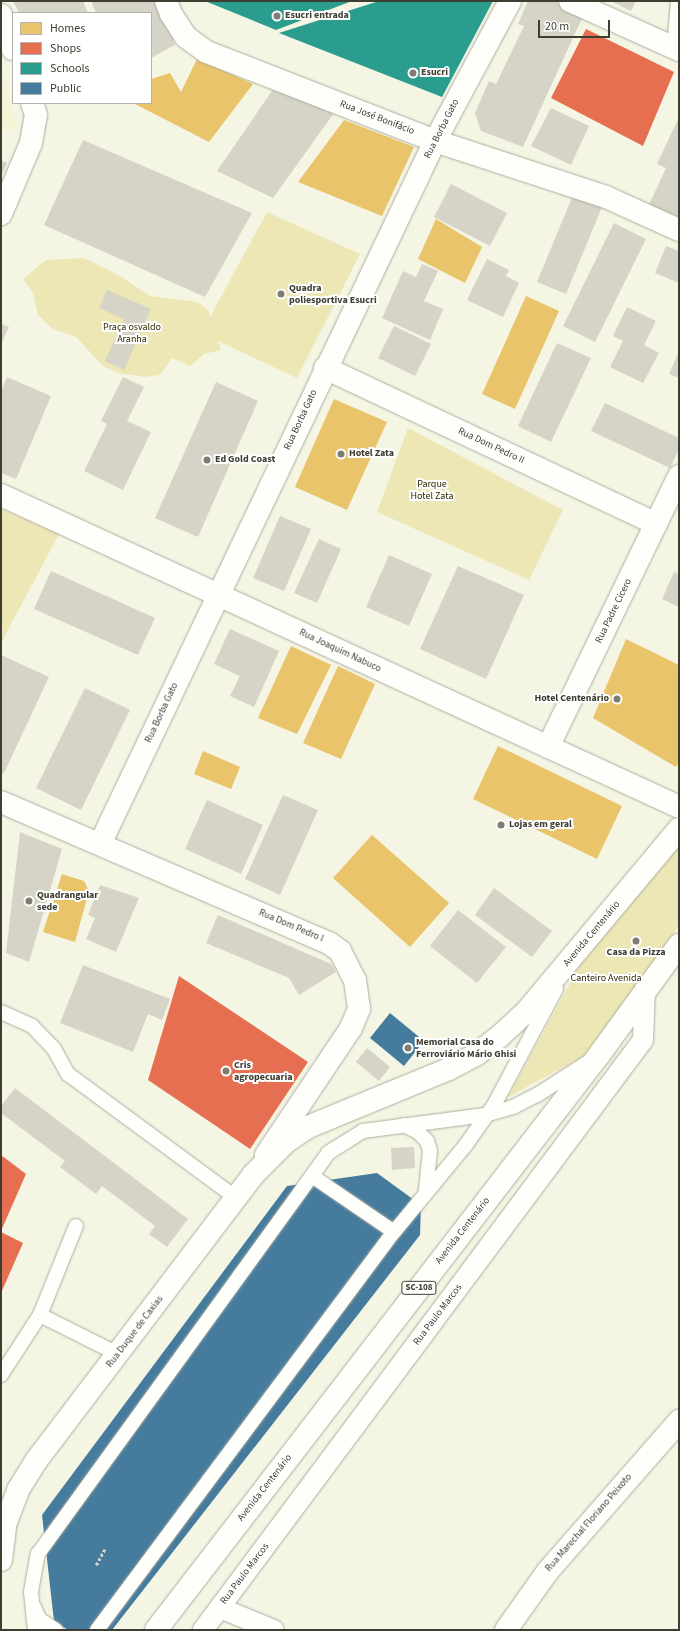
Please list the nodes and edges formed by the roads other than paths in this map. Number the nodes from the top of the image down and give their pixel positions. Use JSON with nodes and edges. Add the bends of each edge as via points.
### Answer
{"nodes":[{"id":1,"x":166,"y":1,"type":"edge"},
{"id":2,"x":510,"y":1,"type":"edge"},
{"id":3,"x":570,"y":1,"type":"edge"},
{"id":4,"x":678,"y":1,"type":"edge"},
{"id":5,"x":1,"y":15,"type":"edge"},
{"id":6,"x":12,"y":46,"type":"edge"},
{"id":7,"x":676,"y":49,"type":"edge"},
{"id":8,"x":32,"y":104,"type":"edge"},
{"id":9,"x":435,"y":141,"type":"junction"},
{"id":10,"x":1,"y":214,"type":"edge"},
{"id":11,"x":679,"y":230,"type":"edge"},
{"id":12,"x":325,"y":368,"type":"junction"},
{"id":13,"x":679,"y":476,"type":"edge"},
{"id":14,"x":1,"y":495,"type":"edge"},
{"id":15,"x":656,"y":524,"type":"junction"},
{"id":16,"x":218,"y":595,"type":"junction"},
{"id":17,"x":548,"y":747,"type":"junction"},
{"id":18,"x":1,"y":802,"type":"edge"},
{"id":19,"x":679,"y":807,"type":"edge"},
{"id":20,"x":679,"y":829,"type":"edge"},
{"id":21,"x":100,"y":844,"type":"junction"},
{"id":22,"x":679,"y":945,"type":"edge"},
{"id":23,"x":580,"y":949,"type":"junction"},
{"id":24,"x":645,"y":989,"type":"junction"},
{"id":25,"x":1,"y":1012,"type":"edge"},
{"id":26,"x":599,"y":1055,"type":"junction"},
{"id":27,"x":485,"y":1115,"type":"junction"},
{"id":28,"x":404,"y":1125,"type":"junction"},
{"id":29,"x":253,"y":1175,"type":"junction"},
{"id":30,"x":312,"y":1176,"type":"junction"},
{"id":31,"x":426,"y":1190,"type":"junction"},
{"id":32,"x":236,"y":1198,"type":"junction"},
{"id":33,"x":76,"y":1226,"type":"dead end"},
{"id":34,"x":394,"y":1232,"type":"junction"},
{"id":35,"x":40,"y":1316,"type":"junction"},
{"id":36,"x":118,"y":1354,"type":"junction"},
{"id":37,"x":1,"y":1375,"type":"edge"},
{"id":38,"x":679,"y":1421,"type":"edge"},
{"id":39,"x":1,"y":1560,"type":"edge"},
{"id":40,"x":33,"y":1605,"type":"junction"},
{"id":41,"x":220,"y":1608,"type":"junction"},
{"id":42,"x":35,"y":1630,"type":"edge"},
{"id":43,"x":56,"y":1630,"type":"edge"},
{"id":44,"x":97,"y":1630,"type":"edge"},
{"id":45,"x":156,"y":1630,"type":"edge"},
{"id":46,"x":203,"y":1630,"type":"edge"},
{"id":47,"x":274,"y":1630,"type":"edge"},
{"id":48,"x":506,"y":1630,"type":"edge"}],
"edges":[{"from":1,"to":9,"type":"street","name":"Rua José Bonifácio","via":[[186,37],[207,52]]},
{"from":2,"to":9,"type":"street","name":"Rua Borba Gato"},
{"from":3,"to":7,"type":"street"},
{"from":4,"to":7,"type":"lane"},
{"from":5,"to":6,"type":"street"},
{"from":8,"to":10,"type":"street","via":[[36,115],[32,143]]},
{"from":9,"to":11,"type":"street","name":"Rua José Bonifácio","via":[[606,197]]},
{"from":9,"to":12,"type":"street","name":"Rua Borba Gato"},
{"from":12,"to":15,"type":"street","name":"Rua Dom Pedro II"},
{"from":12,"to":16,"type":"street","name":"Rua Borba Gato"},
{"from":13,"to":15,"type":"street","name":"Rua Padre Cícero"},
{"from":14,"to":16,"type":"street","name":"Rua Joaquim Nabuco"},
{"from":15,"to":17,"type":"street","name":"Rua Padre Cícero"},
{"from":16,"to":17,"type":"street","name":"Rua Joaquim Nabuco"},
{"from":16,"to":21,"type":"street","name":"Rua Borba Gato"},
{"from":17,"to":19,"type":"street","name":"Rua Joaquim Nabuco"},
{"from":18,"to":21,"type":"street","name":"Rua Dom Pedro I"},
{"from":20,"to":23,"type":"street","name":"Avenida Centenário"},
{"from":21,"to":29,"type":"street","name":"Rua Dom Pedro I","via":[[329,942],[340,951],[352,969],[358,1009],[351,1028]]},
{"from":22,"to":24,"type":"street","name":"Avenida Centenário","number":"SC-108"},
{"from":23,"to":27,"type":"lane","via":[[545,1007],[494,1105]]},
{"from":23,"to":29,"type":"street","name":"Avenida Centenário","via":[[526,1012],[477,1054],[449,1070],[308,1127],[286,1142]]},
{"from":24,"to":26,"type":"street","name":"Avenida Centenário","number":"SC-108"},
{"from":24,"to":41,"type":"street","name":"Rua Paulo Marcos","via":[[643,1040]]},
{"from":25,"to":32,"type":"lane","via":[[32,1026],[54,1049],[68,1074]]},
{"from":26,"to":27,"type":"lane","via":[[537,1095],[513,1107]]},
{"from":26,"to":45,"type":"street","name":"Avenida Centenário","number":"SC-108"},
{"from":27,"to":28,"type":"lane"},
{"from":27,"to":31,"type":"lane","via":[[465,1146]]},
{"from":28,"to":30,"type":"lane","via":[[363,1131],[328,1153]]},
{"from":28,"to":31,"type":"lane","via":[[428,1141],[430,1151]]},
{"from":29,"to":32,"type":"street","name":"Rua Duque de Caxias"},
{"from":30,"to":34,"type":"lane"},
{"from":30,"to":40,"type":"lane","via":[[38,1554],[31,1592]]},
{"from":31,"to":34,"type":"lane"},
{"from":32,"to":36,"type":"street","name":"Rua Duque de Caxias"},
{"from":33,"to":35,"type":"lane"},
{"from":34,"to":44,"type":"lane"},
{"from":35,"to":36,"type":"lane"},
{"from":35,"to":37,"type":"lane"},
{"from":36,"to":39,"type":"street","name":"Rua Duque de Caxias","via":[[36,1461],[18,1490],[6,1522]]},
{"from":38,"to":48,"type":"street","name":"Rua Marechal Floriano Peixoto","via":[[547,1572]]},
{"from":40,"to":42,"type":"lane"},
{"from":40,"to":43,"type":"lane","via":[[39,1618]]},
{"from":41,"to":46,"type":"street","name":"Rua Paulo Marcos"},
{"from":41,"to":47,"type":"street"}]}
